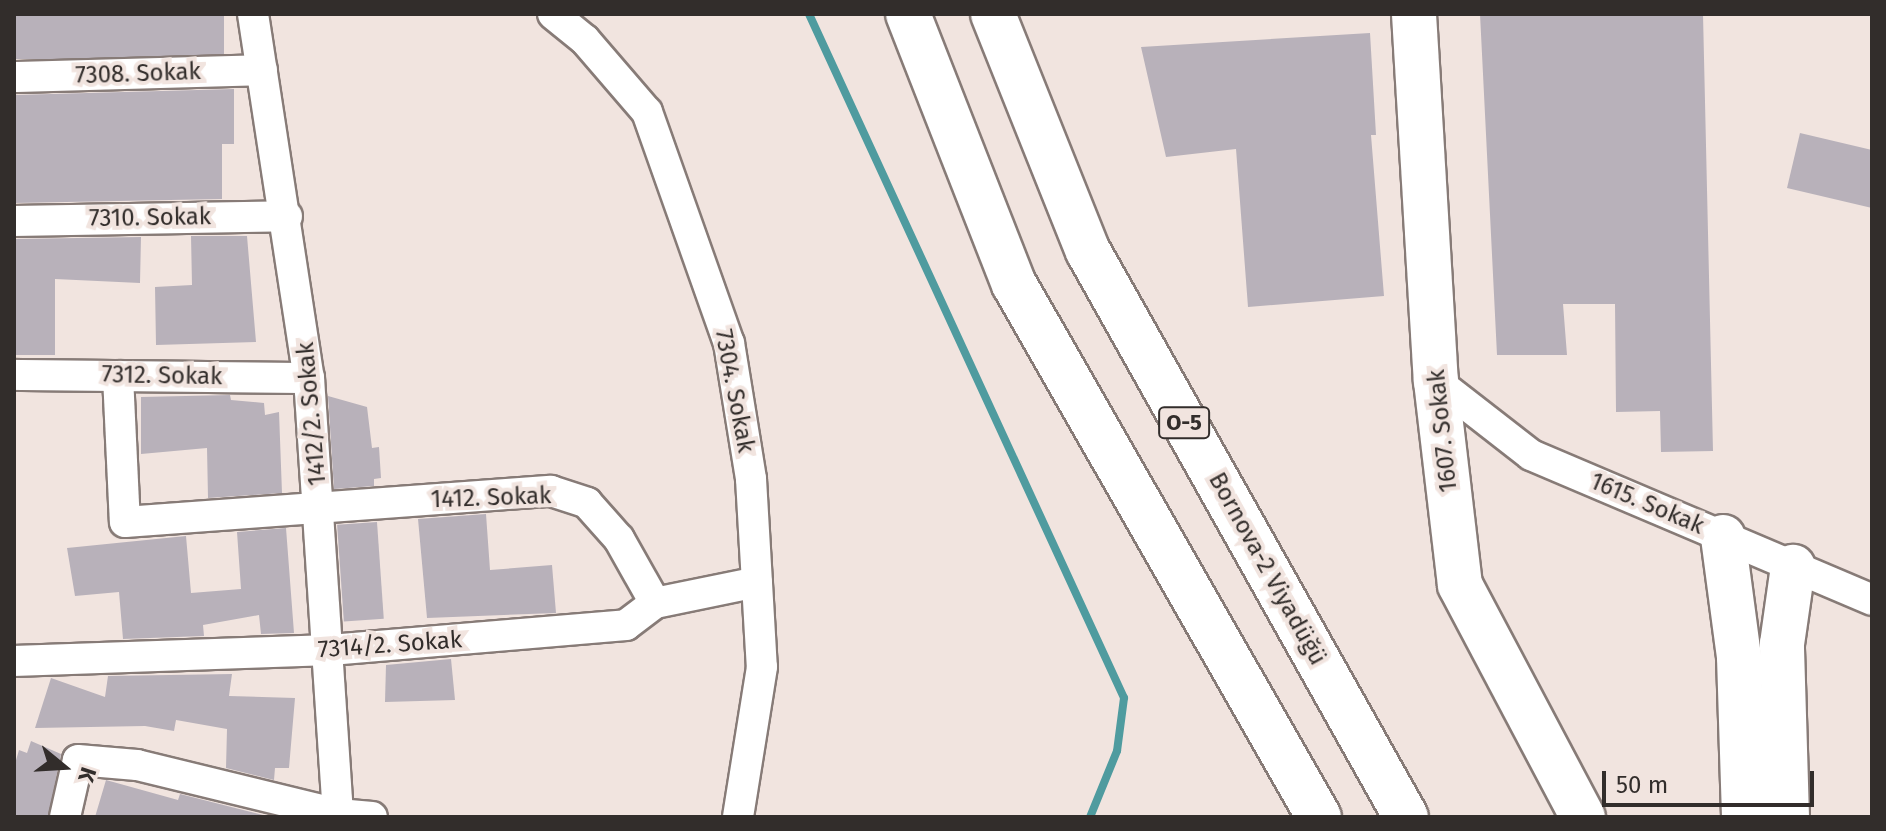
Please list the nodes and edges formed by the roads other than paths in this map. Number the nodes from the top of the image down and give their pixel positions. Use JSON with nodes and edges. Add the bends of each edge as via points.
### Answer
{"nodes":[{"id":1,"x":253,"y":14,"type":"edge"},
{"id":2,"x":553,"y":14,"type":"edge"},
{"id":3,"x":908,"y":14,"type":"edge"},
{"id":4,"x":993,"y":14,"type":"edge"},
{"id":5,"x":1414,"y":14,"type":"edge"},
{"id":6,"x":262,"y":70,"type":"junction"},
{"id":7,"x":14,"y":77,"type":"edge"},
{"id":8,"x":287,"y":216,"type":"junction"},
{"id":9,"x":14,"y":221,"type":"edge"},
{"id":10,"x":14,"y":375,"type":"edge"},
{"id":11,"x":118,"y":376,"type":"junction"},
{"id":12,"x":309,"y":378,"type":"junction"},
{"id":13,"x":1436,"y":381,"type":"junction"},
{"id":14,"x":320,"y":507,"type":"junction"},
{"id":15,"x":1723,"y":537,"type":"junction"},
{"id":16,"x":1793,"y":567,"type":"junction"},
{"id":17,"x":757,"y":582,"type":"junction"},
{"id":18,"x":1872,"y":600,"type":"edge"},
{"id":19,"x":655,"y":603,"type":"junction"},
{"id":20,"x":330,"y":650,"type":"junction"},
{"id":21,"x":14,"y":661,"type":"edge"},
{"id":22,"x":338,"y":815,"type":"edge"},
{"id":23,"x":65,"y":817,"type":"edge"},
{"id":24,"x":372,"y":817,"type":"edge"},
{"id":25,"x":738,"y":817,"type":"edge"},
{"id":26,"x":1319,"y":817,"type":"edge"},
{"id":27,"x":1406,"y":817,"type":"edge"},
{"id":28,"x":1583,"y":817,"type":"edge"},
{"id":29,"x":1744,"y":817,"type":"edge"},
{"id":30,"x":1787,"y":817,"type":"edge"}],
"edges":[{"from":1,"to":6,"type":"street","name":"1412/2. Sokak"},
{"from":2,"to":17,"type":"street","name":"7304. Sokak","via":[[585,40],[647,112],[729,343],[751,479]]},
{"from":3,"to":26,"type":"main road","via":[[1014,284]]},
{"from":4,"to":27,"type":"main road","name":"Bornova-2 Viyadüğü","number":"O-5","via":[[1088,251]]},
{"from":5,"to":13,"type":"main road","name":"1607. Sokak"},
{"from":6,"to":7,"type":"street","name":"7308. Sokak"},
{"from":6,"to":8,"type":"street","name":"1412/2. Sokak"},
{"from":8,"to":9,"type":"street","name":"7310. Sokak"},
{"from":8,"to":12,"type":"street","name":"1412/2. Sokak"},
{"from":10,"to":11,"type":"street","name":"7312. Sokak"},
{"from":11,"to":12,"type":"street","name":"7312. Sokak"},
{"from":11,"to":14,"type":"street","name":"1412. Sokak","via":[[125,522]]},
{"from":12,"to":14,"type":"street","name":"1412/2. Sokak"},
{"from":13,"to":15,"type":"street","name":"1615. Sokak","via":[[1531,455]]},
{"from":13,"to":28,"type":"main road","name":"1607. Sokak","via":[[1460,585]]},
{"from":14,"to":19,"type":"street","name":"1412. Sokak","via":[[551,491],[587,503],[619,539]]},
{"from":14,"to":20,"type":"street","name":"1412/2. Sokak"},
{"from":15,"to":16,"type":"street","name":"1615. Sokak"},
{"from":15,"to":29,"type":"main road","via":[[1739,657]]},
{"from":16,"to":18,"type":"street","name":"1615. Sokak"},
{"from":16,"to":30,"type":"main road","via":[[1782,644]]},
{"from":17,"to":19,"type":"street","name":"7314/2. Sokak"},
{"from":17,"to":25,"type":"street","name":"7304. Sokak","via":[[762,667]]},
{"from":19,"to":20,"type":"street","name":"7314/2. Sokak","via":[[626,625]]},
{"from":20,"to":21,"type":"street","name":"7314/2. Sokak"},
{"from":20,"to":22,"type":"street","name":"1412/2. Sokak"},
{"from":22,"to":23,"type":"street","via":[[165,770],[78,760]]},
{"from":22,"to":24,"type":"street"}]}
